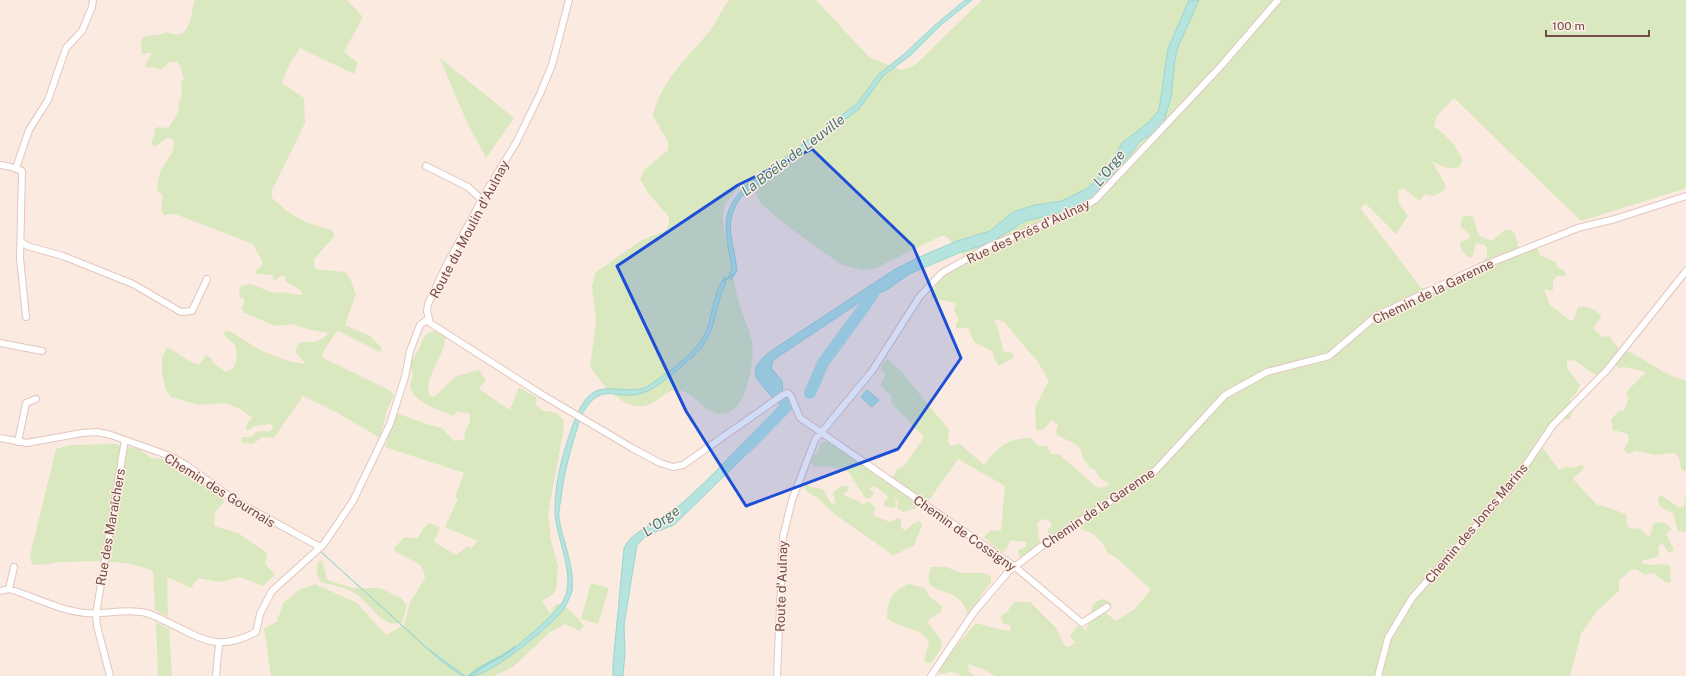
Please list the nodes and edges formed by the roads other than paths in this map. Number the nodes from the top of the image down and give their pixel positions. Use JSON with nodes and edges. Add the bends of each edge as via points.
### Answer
{"nodes":[{"id":1,"x":93,"y":0,"type":"edge"},
{"id":2,"x":569,"y":0,"type":"edge"},
{"id":3,"x":1278,"y":0,"type":"edge"},
{"id":4,"x":0,"y":165,"type":"edge"},
{"id":5,"x":426,"y":166,"type":"dead end"},
{"id":6,"x":16,"y":168,"type":"junction"},
{"id":7,"x":1686,"y":196,"type":"edge"},
{"id":8,"x":482,"y":200,"type":"junction"},
{"id":9,"x":22,"y":242,"type":"junction"},
{"id":10,"x":1686,"y":271,"type":"edge"},
{"id":11,"x":207,"y":279,"type":"dead end"},
{"id":12,"x":1684,"y":280,"type":"edge"},
{"id":13,"x":26,"y":316,"type":"dead end"},
{"id":14,"x":428,"y":319,"type":"junction"},
{"id":15,"x":0,"y":342,"type":"edge"},
{"id":16,"x":42,"y":351,"type":"dead end"},
{"id":17,"x":36,"y":399,"type":"dead end"},
{"id":18,"x":821,"y":432,"type":"junction"},
{"id":19,"x":0,"y":438,"type":"edge"},
{"id":20,"x":125,"y":440,"type":"junction"},
{"id":21,"x":18,"y":442,"type":"junction"},
{"id":22,"x":320,"y":548,"type":"junction"},
{"id":23,"x":1014,"y":566,"type":"junction"},
{"id":24,"x":14,"y":567,"type":"dead end"},
{"id":25,"x":9,"y":589,"type":"junction"},
{"id":26,"x":0,"y":591,"type":"edge"},
{"id":27,"x":1107,"y":607,"type":"dead end"},
{"id":28,"x":96,"y":614,"type":"junction"},
{"id":29,"x":219,"y":644,"type":"junction"},
{"id":30,"x":110,"y":676,"type":"edge"},
{"id":31,"x":216,"y":676,"type":"edge"},
{"id":32,"x":777,"y":676,"type":"edge"},
{"id":33,"x":931,"y":676,"type":"edge"},
{"id":34,"x":1378,"y":676,"type":"edge"}],
"edges":[{"from":1,"to":6,"type":"street","via":[[82,31],[66,48],[48,100],[29,130]]},
{"from":2,"to":8,"type":"street","name":"Route du Moulin d'Aulnay","via":[[552,65],[540,94],[516,143]]},
{"from":3,"to":18,"type":"street","name":"Rue des Prés d'Aulnay","via":[[1221,66],[1095,200],[1074,212],[988,247],[942,273],[913,307],[872,371]]},
{"from":4,"to":6,"type":"street"},
{"from":5,"to":8,"type":"street","via":[[468,187]]},
{"from":6,"to":9,"type":"street","via":[[22,171]]},
{"from":7,"to":23,"type":"street","name":"Chemin de la Garenne","via":[[1578,228],[1480,267],[1376,316],[1329,356],[1267,372],[1232,391],[1216,403],[1153,473]]},
{"from":8,"to":14,"type":"street","name":"Route du Moulin d'Aulnay","via":[[428,304]]},
{"from":9,"to":11,"type":"street","via":[[133,284],[181,312],[192,311]]},
{"from":9,"to":13,"type":"street","via":[[20,258]]},
{"from":10,"to":12,"type":"street","name":"Chemin des Joncs Marins"},
{"from":12,"to":34,"type":"street","name":"Chemin des Joncs Marins","via":[[1603,375],[1554,425],[1510,488],[1412,598],[1388,638]]},
{"from":14,"to":18,"type":"street","name":"Chemin de Cossigny","via":[[434,326],[574,414],[643,454],[673,467],[683,465],[788,393],[792,396],[800,418]]},
{"from":14,"to":22,"type":"street","via":[[420,325],[410,351],[400,396],[373,462],[353,501]]},
{"from":15,"to":16,"type":"street"},
{"from":17,"to":21,"type":"street","via":[[26,403]]},
{"from":18,"to":23,"type":"street","name":"Chemin de Cossigny"},
{"from":18,"to":32,"type":"street","name":"Route d'Aulnay","via":[[815,440],[792,500],[783,537]]},
{"from":19,"to":21,"type":"street","name":"Chemin des Gournais"},
{"from":20,"to":21,"type":"street","name":"Chemin des Gournais","via":[[97,432],[37,442]]},
{"from":20,"to":22,"type":"street","name":"Chemin des Gournais","via":[[170,456],[236,501]]},
{"from":20,"to":28,"type":"street","name":"Rue des Maraîchers"},
{"from":22,"to":29,"type":"street","via":[[272,591],[260,614],[256,632],[243,639]]},
{"from":23,"to":27,"type":"street","name":"Chemin de Cossigny","via":[[1082,622]]},
{"from":23,"to":33,"type":"street","name":"Chemin de la Garenne","via":[[974,612]]},
{"from":24,"to":25,"type":"street"},
{"from":25,"to":26,"type":"street"},
{"from":25,"to":28,"type":"street","via":[[33,596],[51,606]]},
{"from":28,"to":29,"type":"street","via":[[129,610],[147,613]]},
{"from":28,"to":30,"type":"street","name":"Rue des Maraîchers"},
{"from":29,"to":31,"type":"street"}]}
